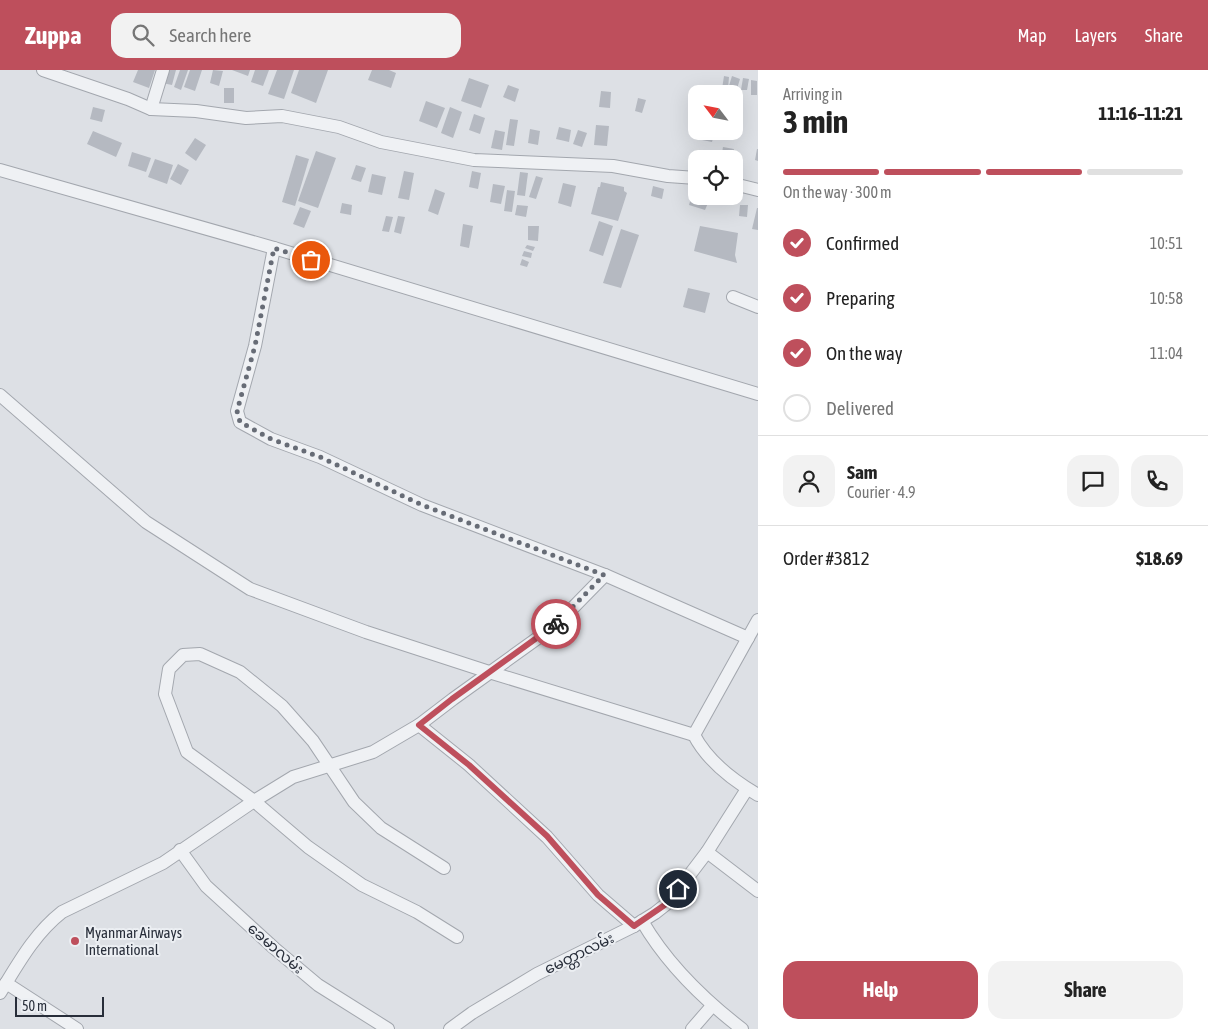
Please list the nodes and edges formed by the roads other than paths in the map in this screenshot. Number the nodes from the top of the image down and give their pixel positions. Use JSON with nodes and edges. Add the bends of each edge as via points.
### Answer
{"nodes":[{"id":1,"x":43,"y":70,"type":"edge"},
{"id":2,"x":163,"y":70,"type":"edge"},
{"id":3,"x":151,"y":109,"type":"junction"},
{"id":4,"x":0,"y":170,"type":"edge"},
{"id":5,"x":688,"y":177,"type":"edge"},
{"id":6,"x":743,"y":186,"type":"edge"},
{"id":7,"x":758,"y":190,"type":"edge"},
{"id":8,"x":274,"y":248,"type":"junction"},
{"id":9,"x":733,"y":297,"type":"dead end"},
{"id":10,"x":758,"y":307,"type":"edge"},
{"id":11,"x":758,"y":394,"type":"edge"},
{"id":12,"x":0,"y":395,"type":"edge"},
{"id":13,"x":604,"y":575,"type":"junction"},
{"id":14,"x":758,"y":620,"type":"edge"},
{"id":15,"x":748,"y":638,"type":"junction"},
{"id":16,"x":489,"y":672,"type":"junction"},
{"id":17,"x":419,"y":725,"type":"junction"},
{"id":18,"x":694,"y":735,"type":"junction"},
{"id":19,"x":329,"y":765,"type":"junction"},
{"id":20,"x":753,"y":792,"type":"edge"},
{"id":21,"x":254,"y":801,"type":"junction"},
{"id":22,"x":180,"y":850,"type":"junction"},
{"id":23,"x":707,"y":852,"type":"junction"},
{"id":24,"x":444,"y":868,"type":"dead end"},
{"id":25,"x":758,"y":890,"type":"edge"},
{"id":26,"x":638,"y":924,"type":"junction"},
{"id":27,"x":457,"y":937,"type":"dead end"},
{"id":28,"x":3,"y":988,"type":"edge"},
{"id":29,"x":712,"y":1006,"type":"junction"},
{"id":30,"x":77,"y":1029,"type":"edge"},
{"id":31,"x":388,"y":1029,"type":"edge"},
{"id":32,"x":450,"y":1029,"type":"edge"},
{"id":33,"x":692,"y":1029,"type":"edge"},
{"id":34,"x":742,"y":1029,"type":"edge"}],
"edges":[{"from":1,"to":3,"type":"street"},
{"from":2,"to":3,"type":"street"},
{"from":3,"to":5,"type":"street","via":[[246,118],[282,116],[339,127],[381,142],[474,160],[613,166]]},
{"from":4,"to":8,"type":"street"},
{"from":6,"to":7,"type":"street"},
{"from":8,"to":11,"type":"street"},
{"from":8,"to":13,"type":"street","via":[[255,346],[237,411],[240,422],[271,439],[320,457],[422,505]]},
{"from":9,"to":10,"type":"street"},
{"from":12,"to":16,"type":"street","via":[[146,522],[250,589],[366,632]]},
{"from":13,"to":15,"type":"street"},
{"from":13,"to":16,"type":"street","via":[[556,625]]},
{"from":14,"to":15,"type":"street"},
{"from":15,"to":18,"type":"street"},
{"from":16,"to":17,"type":"street"},
{"from":16,"to":18,"type":"street"},
{"from":17,"to":19,"type":"street","via":[[373,752]]},
{"from":17,"to":26,"type":"street","via":[[469,765],[547,836],[598,895]]},
{"from":18,"to":20,"type":"street","via":[[714,761]]},
{"from":19,"to":21,"type":"street","via":[[293,777]]},
{"from":19,"to":21,"type":"street","via":[[282,706],[240,672],[200,654],[183,655],[169,669],[165,694],[187,752]]},
{"from":19,"to":24,"type":"street","via":[[354,802],[381,828]]},
{"from":20,"to":23,"type":"street","name":"မေတ္တာလမ်း"},
{"from":21,"to":22,"type":"street"},
{"from":21,"to":27,"type":"street","via":[[308,847],[362,885],[417,912]]},
{"from":22,"to":28,"type":"street","via":[[163,863],[62,912],[31,943]]},
{"from":22,"to":31,"type":"street","name":"ခေမာလမ်း","via":[[206,886],[274,948],[318,985]]},
{"from":23,"to":25,"type":"street"},
{"from":23,"to":26,"type":"street","name":"မေတ္တာလမ်း","via":[[669,902]]},
{"from":26,"to":29,"type":"street"},
{"from":26,"to":32,"type":"street","name":"မေတ္တာလမ်း","via":[[536,974]]},
{"from":28,"to":30,"type":"street"},
{"from":29,"to":33,"type":"street"},
{"from":29,"to":34,"type":"street"}]}
